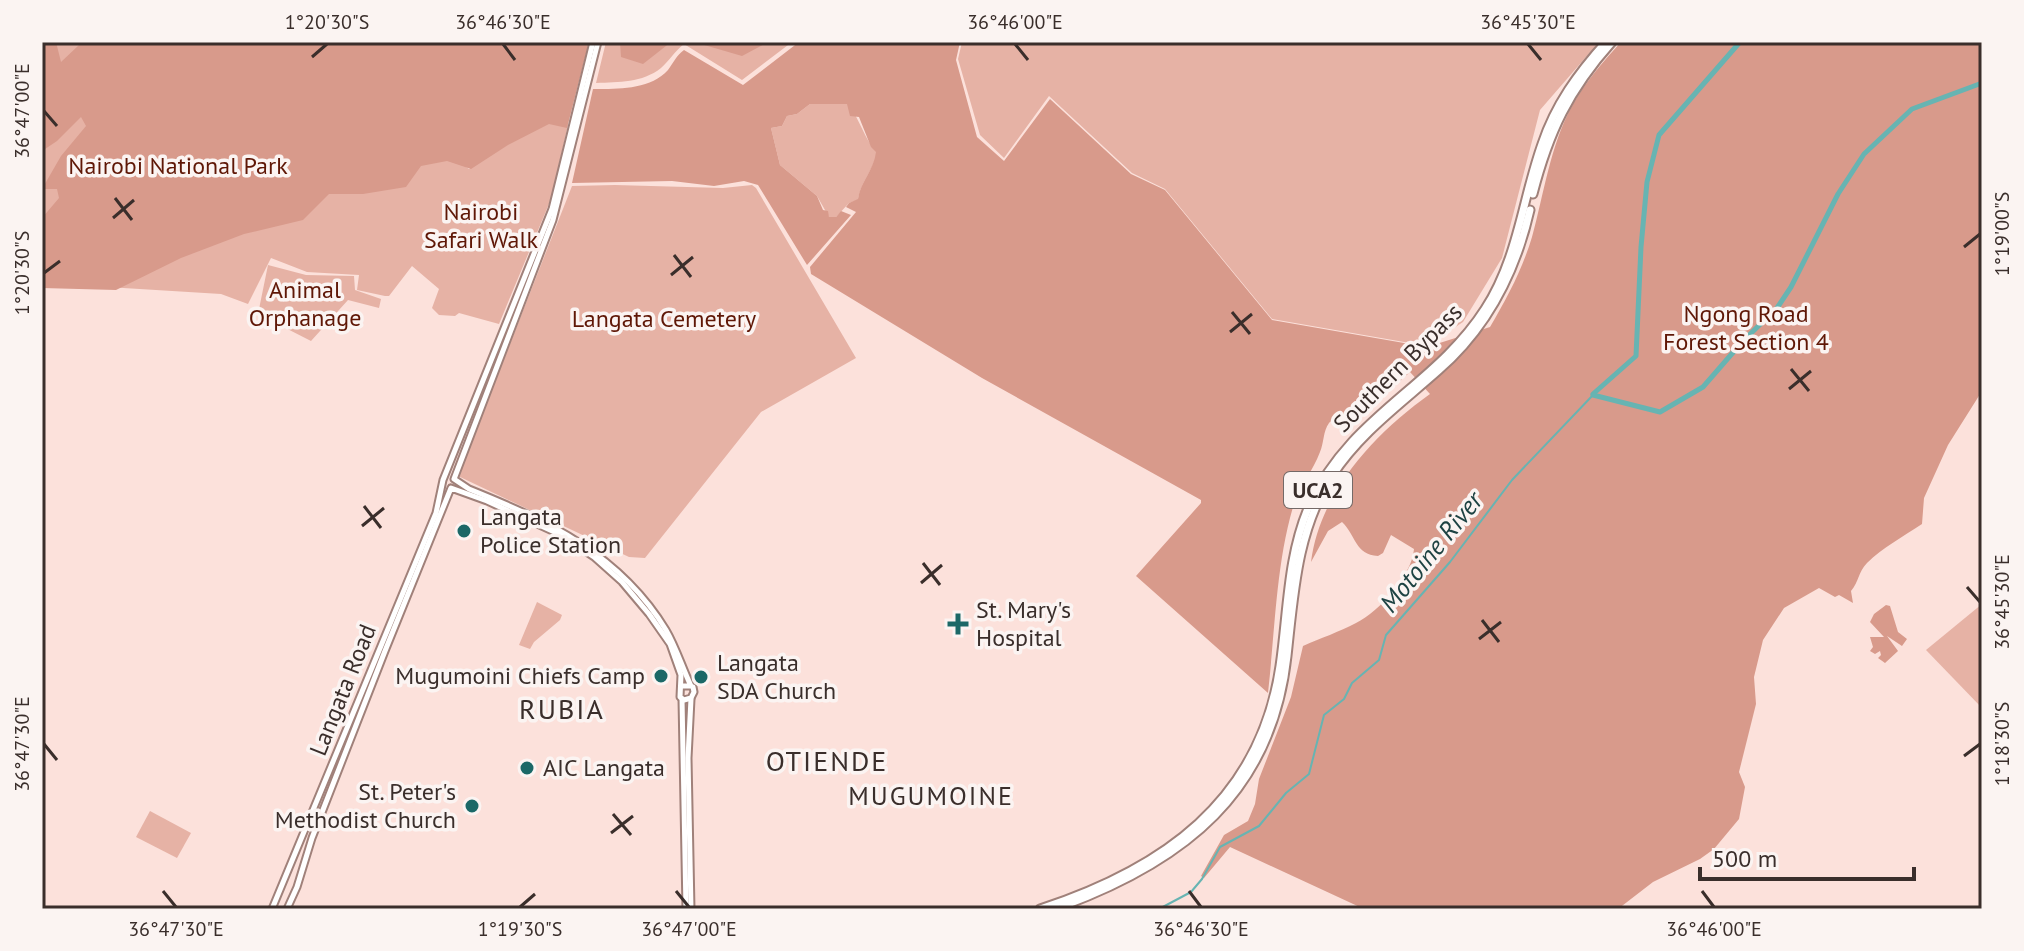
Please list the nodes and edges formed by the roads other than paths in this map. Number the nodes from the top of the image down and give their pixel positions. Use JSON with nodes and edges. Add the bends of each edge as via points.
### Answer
{"nodes":[{"id":1,"x":596,"y":42,"type":"edge"},
{"id":2,"x":1606,"y":42,"type":"edge"},
{"id":3,"x":1612,"y":42,"type":"edge"},
{"id":4,"x":444,"y":480,"type":"junction"},
{"id":5,"x":461,"y":487,"type":"junction"},
{"id":6,"x":452,"y":488,"type":"junction"},
{"id":7,"x":446,"y":501,"type":"junction"},
{"id":8,"x":403,"y":600,"type":"junction"},
{"id":9,"x":682,"y":686,"type":"junction"},
{"id":10,"x":692,"y":686,"type":"junction"},
{"id":11,"x":691,"y":698,"type":"junction"},
{"id":12,"x":682,"y":699,"type":"junction"},
{"id":13,"x":330,"y":768,"type":"junction"},
{"id":14,"x":339,"y":771,"type":"junction"},
{"id":15,"x":293,"y":860,"type":"junction"},
{"id":16,"x":306,"y":864,"type":"junction"},
{"id":17,"x":279,"y":893,"type":"junction"},
{"id":18,"x":292,"y":899,"type":"junction"},
{"id":19,"x":272,"y":909,"type":"edge"},
{"id":20,"x":287,"y":909,"type":"edge"},
{"id":21,"x":689,"y":909,"type":"edge"},
{"id":22,"x":1040,"y":909,"type":"edge"},
{"id":23,"x":1054,"y":909,"type":"edge"}],
"edges":[{"from":1,"to":4,"type":"main road","name":"Langata Road","via":[[552,209]]},
{"from":1,"to":5,"type":"main road","via":[[553,220],[456,468]]},
{"from":2,"to":22,"type":"highway","name":"Southern Bypass","number":"UCA2","via":[[1570,86],[1548,128],[1512,253],[1483,312],[1450,352],[1357,435],[1313,498],[1293,555],[1274,697],[1242,772],[1209,816],[1164,853]]},
{"from":3,"to":23,"type":"highway","name":"Southern Bypass","number":"UCA2","via":[[1575,88],[1550,135],[1518,253],[1488,313],[1441,368],[1355,445],[1324,490],[1298,564],[1280,697],[1247,775],[1211,822],[1181,847],[1130,877]]},
{"from":4,"to":5,"type":"main road"},
{"from":4,"to":6,"type":"main road","via":[[445,487]]},
{"from":4,"to":8,"type":"main road","name":"Langata Road"},
{"from":5,"to":6,"type":"main road"},
{"from":5,"to":7,"type":"main road"},
{"from":5,"to":9,"type":"main road","via":[[561,535],[611,571],[670,644]]},
{"from":5,"to":10,"type":"main road","via":[[595,551],[647,604],[670,637]]},
{"from":6,"to":7,"type":"main road","name":"Langata Road"},
{"from":7,"to":8,"type":"main road","name":"Langata Road"},
{"from":8,"to":13,"type":"main road","name":"Langata Road"},
{"from":8,"to":14,"type":"main road","name":"Langata Road"},
{"from":9,"to":10,"type":"main road"},
{"from":9,"to":12,"type":"main road"},
{"from":10,"to":11,"type":"main road"},
{"from":11,"to":12,"type":"main road"},
{"from":11,"to":21,"type":"main road"},
{"from":12,"to":21,"type":"main road"},
{"from":13,"to":14,"type":"main road"},
{"from":13,"to":15,"type":"main road","name":"Langata Road"},
{"from":14,"to":16,"type":"main road","name":"Langata Road"},
{"from":15,"to":16,"type":"main road"},
{"from":15,"to":17,"type":"main road","name":"Langata Road"},
{"from":16,"to":18,"type":"main road","name":"Langata Road"},
{"from":17,"to":18,"type":"main road","via":[[284,902]]},
{"from":17,"to":19,"type":"main road","name":"Langata Road"},
{"from":18,"to":20,"type":"main road","name":"Langata Road"}]}
